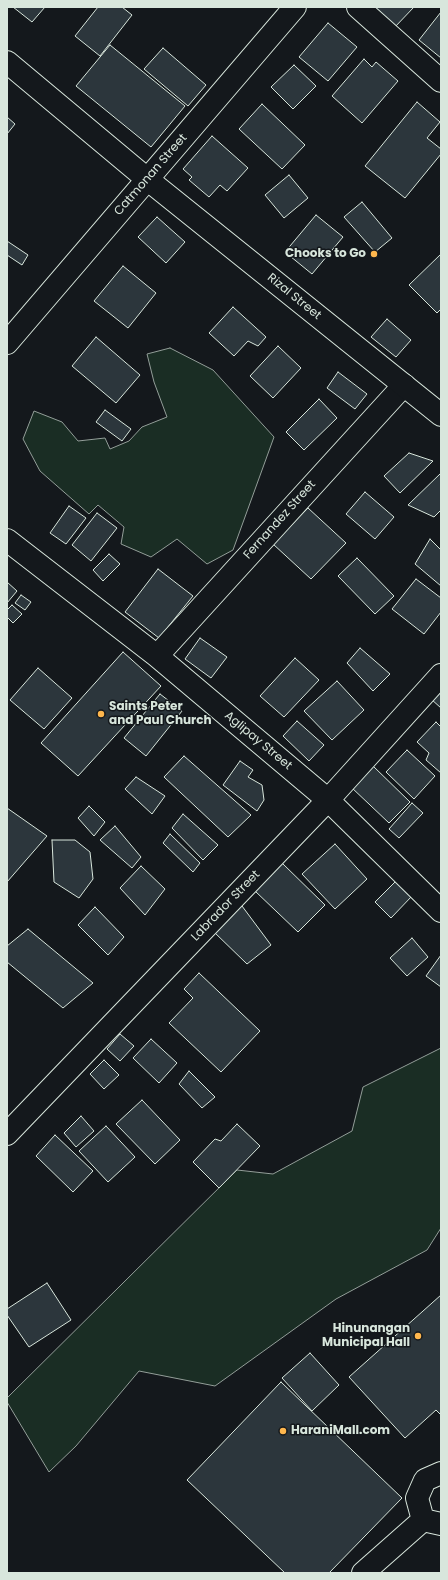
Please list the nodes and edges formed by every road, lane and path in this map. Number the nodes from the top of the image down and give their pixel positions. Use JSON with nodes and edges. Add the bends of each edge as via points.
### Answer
{"nodes":[{"id":1,"x":295,"y":7,"type":"edge"},
{"id":2,"x":358,"y":7,"type":"edge"},
{"id":3,"x":7,"y":62,"type":"edge"},
{"id":4,"x":441,"y":81,"type":"edge"},
{"id":5,"x":147,"y":179,"type":"junction"},
{"id":6,"x":7,"y":343,"type":"edge"},
{"id":7,"x":404,"y":385,"type":"junction"},
{"id":8,"x":441,"y":415,"type":"edge"},
{"id":9,"x":7,"y":540,"type":"edge"},
{"id":10,"x":157,"y":656,"type":"junction"},
{"id":11,"x":441,"y":675,"type":"edge"},
{"id":12,"x":328,"y":800,"type":"junction"},
{"id":13,"x":441,"y":911,"type":"edge"},
{"id":14,"x":7,"y":1134,"type":"edge"},
{"id":15,"x":441,"y":1473,"type":"edge"},
{"id":16,"x":432,"y":1522,"type":"edge"},
{"id":17,"x":364,"y":1573,"type":"edge"}],
"edges":[{"from":1,"to":5,"type":"street","name":"Catmonan Street"},
{"from":2,"to":4,"type":"street"},
{"from":3,"to":5,"type":"street","name":"Rizal Street"},
{"from":5,"to":6,"type":"street","name":"Catmonan Street"},
{"from":5,"to":7,"type":"street","name":"Rizal Street"},
{"from":7,"to":8,"type":"street","name":"Rizal Street"},
{"from":7,"to":10,"type":"street","name":"Fernandez Street"},
{"from":9,"to":10,"type":"street","name":"Aglipay Street"},
{"from":10,"to":12,"type":"street","name":"Aglipay Street"},
{"from":11,"to":12,"type":"street","name":"Labrador Street"},
{"from":12,"to":13,"type":"street","name":"Aglipay Street"},
{"from":12,"to":14,"type":"street","name":"Labrador Street"},
{"from":15,"to":16,"type":"street","via":[[425,1480],[418,1498]]},
{"from":16,"to":17,"type":"street"}]}
